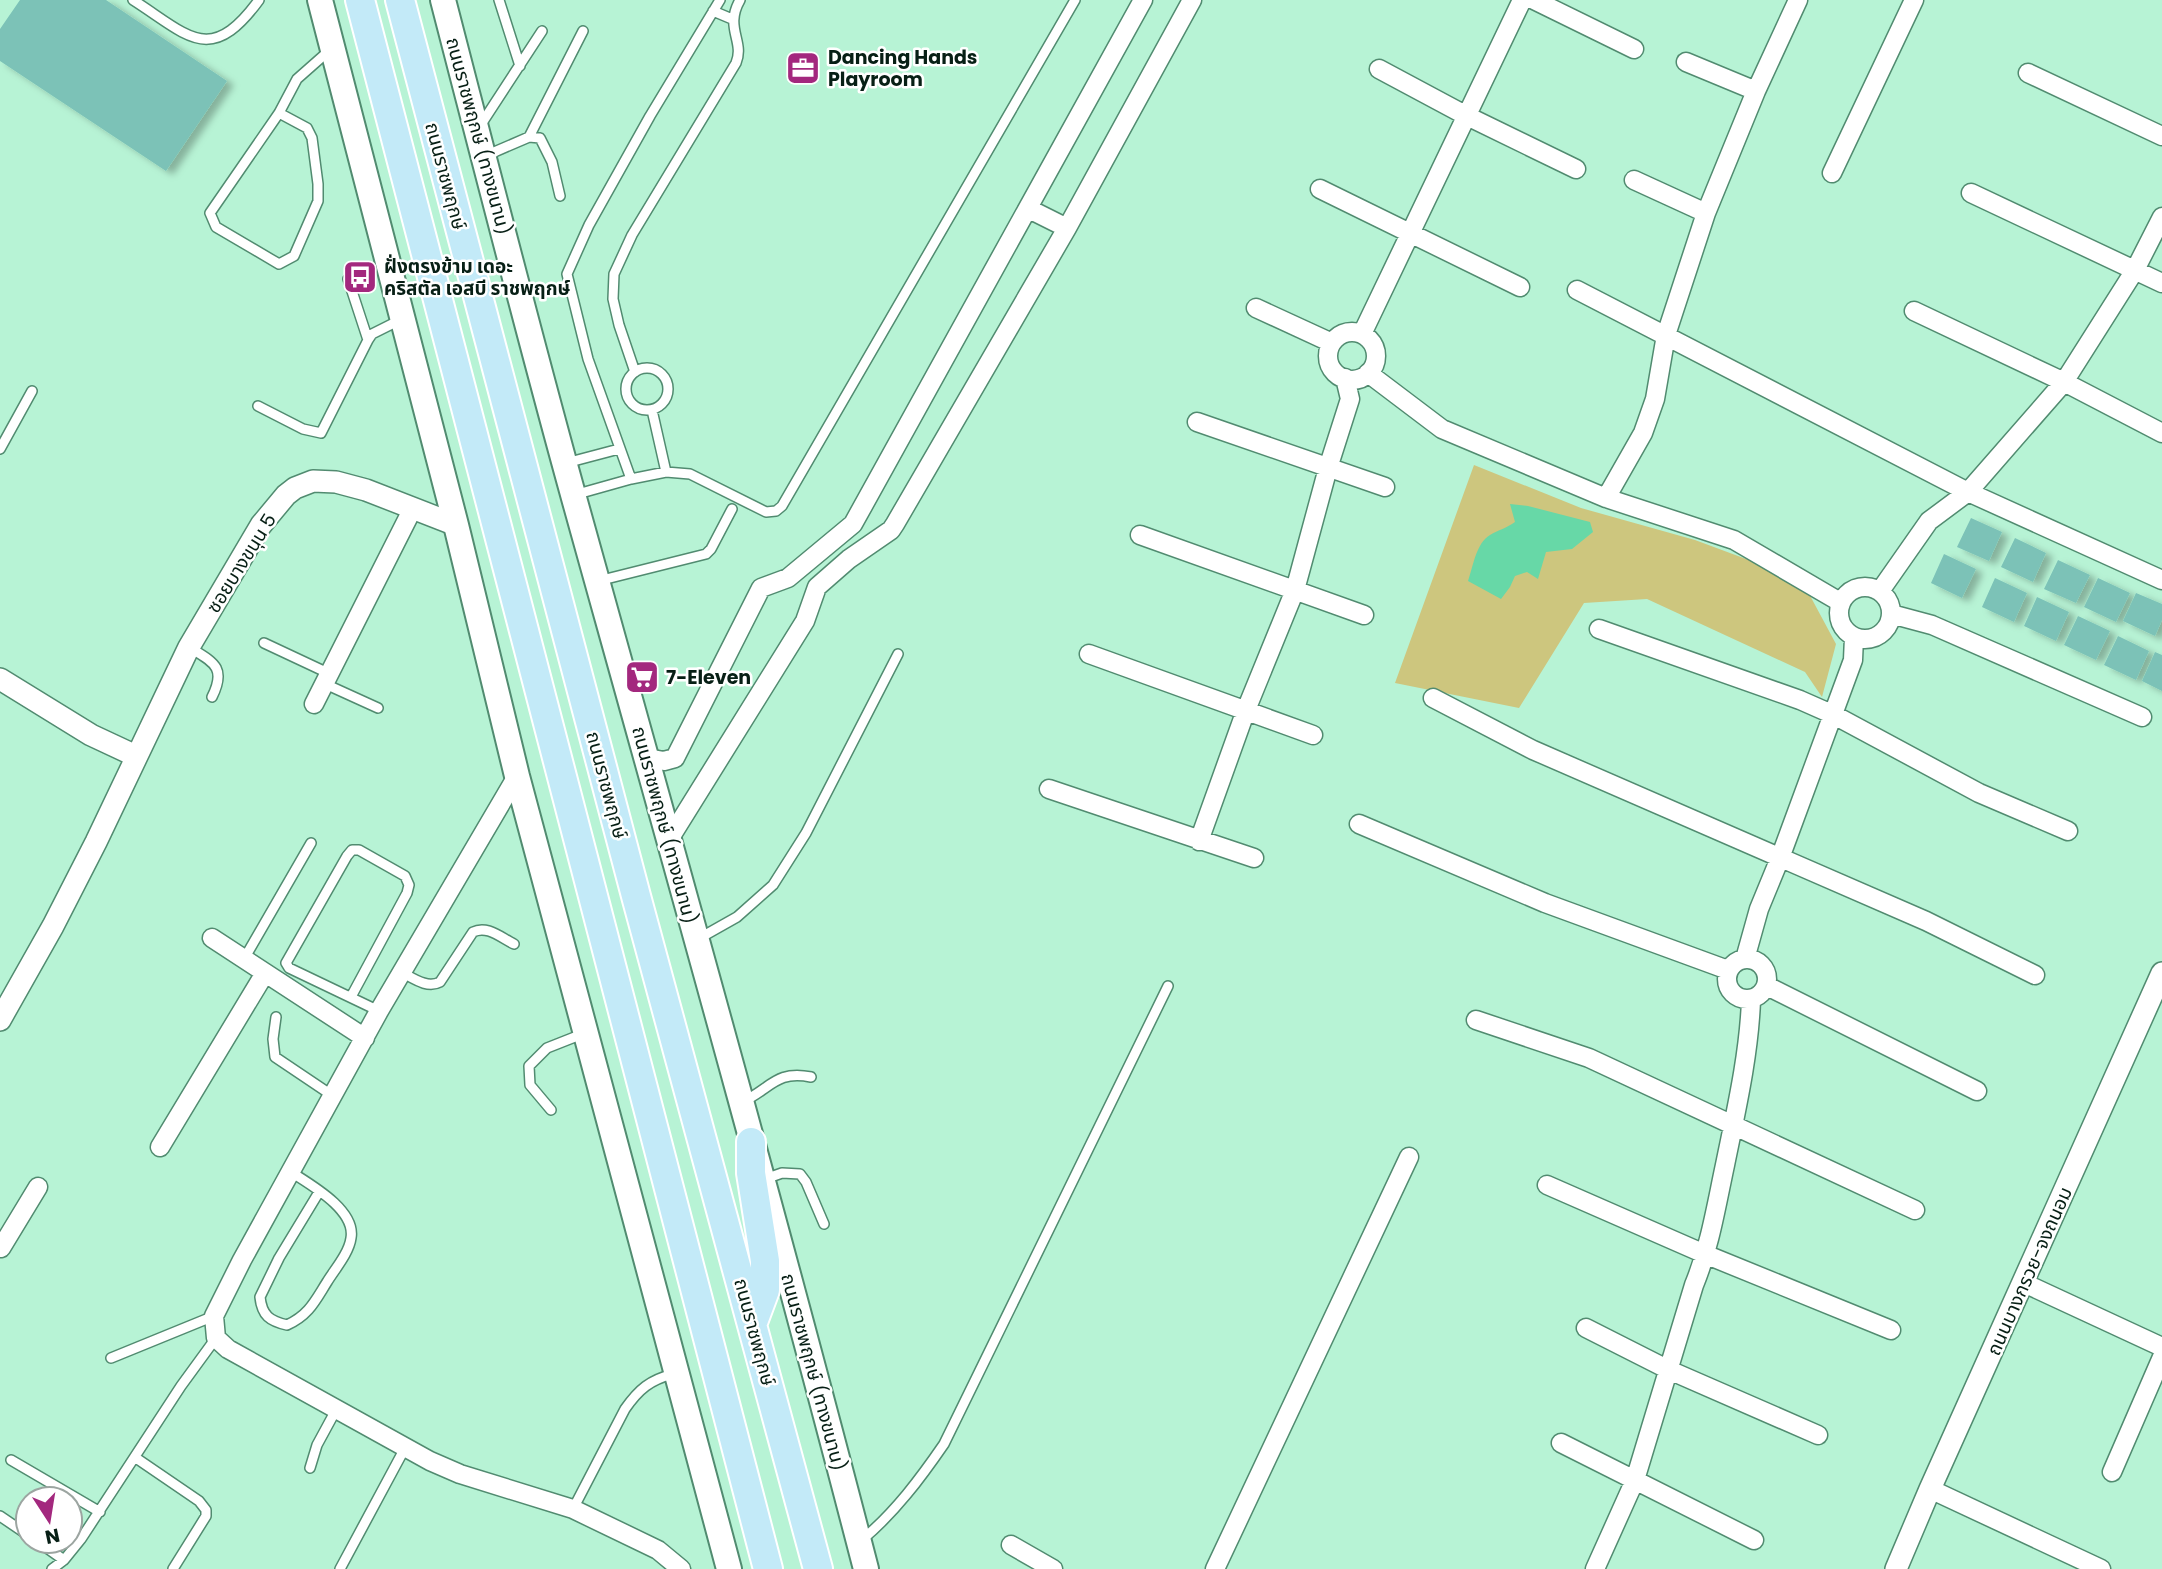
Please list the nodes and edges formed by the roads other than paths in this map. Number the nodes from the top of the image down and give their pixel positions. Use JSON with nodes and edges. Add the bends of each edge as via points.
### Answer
{"nodes":[{"id":1,"x":133,"y":0,"type":"edge"},
{"id":2,"x":259,"y":0,"type":"edge"},
{"id":3,"x":320,"y":0,"type":"edge"},
{"id":4,"x":360,"y":0,"type":"edge"},
{"id":5,"x":400,"y":0,"type":"edge"},
{"id":6,"x":499,"y":0,"type":"edge"},
{"id":7,"x":720,"y":0,"type":"edge"},
{"id":8,"x":740,"y":0,"type":"edge"},
{"id":9,"x":1075,"y":0,"type":"edge"},
{"id":10,"x":1143,"y":0,"type":"edge"},
{"id":11,"x":1192,"y":0,"type":"edge"},
{"id":12,"x":1521,"y":0,"type":"edge"},
{"id":13,"x":1534,"y":0,"type":"edge"},
{"id":14,"x":1798,"y":0,"type":"edge"},
{"id":15,"x":1914,"y":0,"type":"edge"},
{"id":16,"x":445,"y":1,"type":"edge"},
{"id":17,"x":713,"y":11,"type":"junction"},
{"id":18,"x":732,"y":19,"type":"junction"},
{"id":19,"x":542,"y":31,"type":"dead end"},
{"id":20,"x":583,"y":31,"type":"dead end"},
{"id":21,"x":333,"y":48,"type":"junction"},
{"id":22,"x":1634,"y":49,"type":"dead end"},
{"id":23,"x":1686,"y":62,"type":"dead end"},
{"id":24,"x":520,"y":66,"type":"junction"},
{"id":25,"x":1379,"y":69,"type":"dead end"},
{"id":26,"x":2028,"y":73,"type":"dead end"},
{"id":27,"x":1756,"y":91,"type":"junction"},
{"id":28,"x":279,"y":113,"type":"junction"},
{"id":29,"x":1465,"y":115,"type":"junction"},
{"id":30,"x":477,"y":130,"type":"junction"},
{"id":31,"x":529,"y":136,"type":"junction"},
{"id":32,"x":2162,"y":136,"type":"edge"},
{"id":33,"x":484,"y":156,"type":"junction"},
{"id":34,"x":1576,"y":169,"type":"dead end"},
{"id":35,"x":1832,"y":173,"type":"dead end"},
{"id":36,"x":1634,"y":180,"type":"dead end"},
{"id":37,"x":1320,"y":189,"type":"dead end"},
{"id":38,"x":1971,"y":193,"type":"dead end"},
{"id":39,"x":560,"y":196,"type":"dead end"},
{"id":40,"x":1029,"y":209,"type":"junction"},
{"id":41,"x":1706,"y":213,"type":"junction"},
{"id":42,"x":2162,"y":217,"type":"edge"},
{"id":43,"x":1067,"y":228,"type":"junction"},
{"id":44,"x":1408,"y":234,"type":"junction"},
{"id":45,"x":2135,"y":270,"type":"junction"},
{"id":46,"x":348,"y":279,"type":"dead end"},
{"id":47,"x":2162,"y":283,"type":"edge"},
{"id":48,"x":1520,"y":287,"type":"dead end"},
{"id":49,"x":1577,"y":290,"type":"dead end"},
{"id":50,"x":1256,"y":308,"type":"dead end"},
{"id":51,"x":1914,"y":311,"type":"dead end"},
{"id":52,"x":403,"y":318,"type":"junction"},
{"id":53,"x":1362,"y":334,"type":"junction"},
{"id":54,"x":1666,"y":335,"type":"junction"},
{"id":55,"x":368,"y":340,"type":"junction"},
{"id":56,"x":1332,"y":343,"type":"junction"},
{"id":57,"x":635,"y":372,"type":"junction"},
{"id":58,"x":1368,"y":373,"type":"junction"},
{"id":59,"x":1345,"y":378,"type":"junction"},
{"id":60,"x":2064,"y":382,"type":"junction"},
{"id":61,"x":32,"y":391,"type":"dead end"},
{"id":62,"x":258,"y":406,"type":"dead end"},
{"id":63,"x":652,"y":410,"type":"junction"},
{"id":64,"x":1197,"y":422,"type":"dead end"},
{"id":65,"x":2162,"y":433,"type":"edge"},
{"id":66,"x":0,"y":449,"type":"edge"},
{"id":67,"x":620,"y":449,"type":"junction"},
{"id":68,"x":565,"y":464,"type":"junction"},
{"id":69,"x":1328,"y":468,"type":"junction"},
{"id":70,"x":666,"y":472,"type":"junction"},
{"id":71,"x":631,"y":479,"type":"junction"},
{"id":72,"x":1385,"y":487,"type":"dead end"},
{"id":73,"x":1968,"y":492,"type":"junction"},
{"id":74,"x":573,"y":496,"type":"junction"},
{"id":75,"x":1606,"y":498,"type":"junction"},
{"id":76,"x":732,"y":509,"type":"dead end"},
{"id":77,"x":412,"y":510,"type":"junction"},
{"id":78,"x":456,"y":525,"type":"junction"},
{"id":79,"x":1140,"y":535,"type":"dead end"},
{"id":80,"x":2162,"y":580,"type":"edge"},
{"id":81,"x":598,"y":581,"type":"junction"},
{"id":82,"x":1295,"y":590,"type":"junction"},
{"id":83,"x":1880,"y":591,"type":"junction"},
{"id":84,"x":1840,"y":602,"type":"junction"},
{"id":85,"x":1891,"y":614,"type":"junction"},
{"id":86,"x":1364,"y":615,"type":"dead end"},
{"id":87,"x":1599,"y":629,"type":"dead end"},
{"id":88,"x":1854,"y":637,"type":"junction"},
{"id":89,"x":264,"y":643,"type":"dead end"},
{"id":90,"x":189,"y":647,"type":"junction"},
{"id":91,"x":898,"y":654,"type":"dead end"},
{"id":92,"x":1089,"y":654,"type":"dead end"},
{"id":93,"x":325,"y":678,"type":"junction"},
{"id":94,"x":0,"y":679,"type":"edge"},
{"id":95,"x":212,"y":697,"type":"dead end"},
{"id":96,"x":1433,"y":698,"type":"dead end"},
{"id":97,"x":314,"y":704,"type":"dead end"},
{"id":98,"x":378,"y":708,"type":"dead end"},
{"id":99,"x":1246,"y":710,"type":"junction"},
{"id":100,"x":1833,"y":715,"type":"junction"},
{"id":101,"x":2142,"y":717,"type":"dead end"},
{"id":102,"x":1313,"y":735,"type":"dead end"},
{"id":103,"x":136,"y":756,"type":"junction"},
{"id":104,"x":648,"y":758,"type":"junction"},
{"id":105,"x":517,"y":776,"type":"junction"},
{"id":106,"x":1049,"y":789,"type":"dead end"},
{"id":107,"x":1359,"y":824,"type":"dead end"},
{"id":108,"x":2068,"y":831,"type":"dead end"},
{"id":109,"x":670,"y":838,"type":"junction"},
{"id":110,"x":1199,"y":841,"type":"junction"},
{"id":111,"x":311,"y":843,"type":"dead end"},
{"id":112,"x":1254,"y":858,"type":"dead end"},
{"id":113,"x":1780,"y":858,"type":"junction"},
{"id":114,"x":212,"y":939,"type":"dead end"},
{"id":115,"x":696,"y":940,"type":"junction"},
{"id":116,"x":513,"y":944,"type":"dead end"},
{"id":117,"x":244,"y":959,"type":"junction"},
{"id":118,"x":1745,"y":959,"type":"junction"},
{"id":119,"x":1728,"y":970,"type":"junction"},
{"id":120,"x":401,"y":972,"type":"junction"},
{"id":121,"x":2162,"y":972,"type":"edge"},
{"id":122,"x":265,"y":973,"type":"junction"},
{"id":123,"x":2035,"y":975,"type":"dead end"},
{"id":124,"x":1168,"y":986,"type":"dead end"},
{"id":125,"x":1766,"y":986,"type":"junction"},
{"id":126,"x":352,"y":995,"type":"junction"},
{"id":127,"x":1751,"y":1000,"type":"junction"},
{"id":128,"x":379,"y":1011,"type":"junction"},
{"id":129,"x":276,"y":1017,"type":"dead end"},
{"id":130,"x":0,"y":1020,"type":"edge"},
{"id":131,"x":1476,"y":1020,"type":"dead end"},
{"id":132,"x":587,"y":1032,"type":"junction"},
{"id":133,"x":365,"y":1038,"type":"junction"},
{"id":134,"x":811,"y":1077,"type":"dead end"},
{"id":135,"x":1977,"y":1091,"type":"dead end"},
{"id":136,"x":333,"y":1096,"type":"junction"},
{"id":137,"x":740,"y":1103,"type":"junction"},
{"id":138,"x":551,"y":1110,"type":"dead end"},
{"id":139,"x":1733,"y":1125,"type":"junction"},
{"id":140,"x":751,"y":1142,"type":"junction"},
{"id":141,"x":160,"y":1147,"type":"dead end"},
{"id":142,"x":1409,"y":1157,"type":"dead end"},
{"id":143,"x":291,"y":1172,"type":"junction"},
{"id":144,"x":764,"y":1180,"type":"junction"},
{"id":145,"x":1547,"y":1185,"type":"dead end"},
{"id":146,"x":38,"y":1187,"type":"dead end"},
{"id":147,"x":319,"y":1192,"type":"junction"},
{"id":148,"x":1915,"y":1210,"type":"dead end"},
{"id":149,"x":824,"y":1224,"type":"dead end"},
{"id":150,"x":0,"y":1248,"type":"edge"},
{"id":151,"x":1707,"y":1255,"type":"junction"},
{"id":152,"x":2024,"y":1283,"type":"junction"},
{"id":153,"x":214,"y":1316,"type":"junction"},
{"id":154,"x":752,"y":1322,"type":"junction"},
{"id":155,"x":1586,"y":1328,"type":"dead end"},
{"id":156,"x":1891,"y":1331,"type":"dead end"},
{"id":157,"x":216,"y":1338,"type":"junction"},
{"id":158,"x":2162,"y":1347,"type":"edge"},
{"id":159,"x":2162,"y":1357,"type":"edge"},
{"id":160,"x":111,"y":1358,"type":"dead end"},
{"id":161,"x":1669,"y":1370,"type":"junction"},
{"id":162,"x":679,"y":1373,"type":"junction"},
{"id":163,"x":335,"y":1410,"type":"junction"},
{"id":164,"x":1818,"y":1435,"type":"dead end"},
{"id":165,"x":1561,"y":1443,"type":"dead end"},
{"id":166,"x":405,"y":1448,"type":"junction"},
{"id":167,"x":136,"y":1458,"type":"junction"},
{"id":168,"x":11,"y":1460,"type":"dead end"},
{"id":169,"x":310,"y":1468,"type":"dead end"},
{"id":170,"x":2112,"y":1472,"type":"dead end"},
{"id":171,"x":1635,"y":1480,"type":"junction"},
{"id":172,"x":1930,"y":1489,"type":"junction"},
{"id":173,"x":573,"y":1509,"type":"junction"},
{"id":174,"x":100,"y":1512,"type":"junction"},
{"id":175,"x":1754,"y":1540,"type":"dead end"},
{"id":176,"x":859,"y":1542,"type":"junction"},
{"id":177,"x":1011,"y":1545,"type":"dead end"},
{"id":178,"x":57,"y":1555,"type":"edge"},
{"id":179,"x":64,"y":1560,"type":"junction"},
{"id":180,"x":52,"y":1569,"type":"edge"},
{"id":181,"x":173,"y":1569,"type":"edge"},
{"id":182,"x":340,"y":1569,"type":"edge"},
{"id":183,"x":681,"y":1569,"type":"edge"},
{"id":184,"x":730,"y":1569,"type":"edge"},
{"id":185,"x":768,"y":1569,"type":"edge"},
{"id":186,"x":818,"y":1569,"type":"edge"},
{"id":187,"x":866,"y":1569,"type":"edge"},
{"id":188,"x":1053,"y":1569,"type":"edge"},
{"id":189,"x":1215,"y":1569,"type":"edge"},
{"id":190,"x":1594,"y":1569,"type":"edge"},
{"id":191,"x":1896,"y":1569,"type":"edge"},
{"id":192,"x":2101,"y":1569,"type":"edge"}],
"edges":[{"from":1,"to":2,"type":"lane","via":[[194,39],[207,41],[222,38]]},
{"from":3,"to":21,"type":"main road"},
{"from":4,"to":185,"type":"main road","name":"ถนนราชพฤกษ์"},
{"from":5,"to":154,"type":"main road","name":"ถนนราชพฤกษ์"},
{"from":6,"to":24,"type":"lane"},
{"from":7,"to":17,"type":"lane"},
{"from":8,"to":18,"type":"lane"},
{"from":9,"to":70,"type":"lane","via":[[782,506],[765,512],[690,474]]},
{"from":10,"to":40,"type":"street"},
{"from":11,"to":43,"type":"street"},
{"from":12,"to":29,"type":"street"},
{"from":13,"to":22,"type":"street"},
{"from":14,"to":27,"type":"street"},
{"from":15,"to":35,"type":"street"},
{"from":16,"to":30,"type":"main road","name":"ถนนราชพฤกษ์ (ทางขนาน)"},
{"from":17,"to":18,"type":"lane"},
{"from":17,"to":67,"type":"lane","via":[[589,225],[567,274],[588,359]]},
{"from":18,"to":57,"type":"lane","via":[[739,56],[736,63],[632,235],[614,274],[613,299]]},
{"from":19,"to":24,"type":"lane"},
{"from":20,"to":31,"type":"lane"},
{"from":21,"to":28,"type":"lane","via":[[297,79]]},
{"from":21,"to":52,"type":"main road"},
{"from":23,"to":27,"type":"street"},
{"from":24,"to":30,"type":"lane"},
{"from":25,"to":29,"type":"street"},
{"from":26,"to":32,"type":"street"},
{"from":27,"to":41,"type":"street"},
{"from":28,"to":28,"type":"lane","via":[[210,212],[216,227],[279,264],[294,256],[318,201],[312,138],[307,128]]},
{"from":29,"to":34,"type":"street"},
{"from":29,"to":44,"type":"street"},
{"from":30,"to":33,"type":"main road","name":"ถนนราชพฤกษ์ (ทางขนาน)"},
{"from":31,"to":33,"type":"lane"},
{"from":31,"to":39,"type":"lane","via":[[540,138],[552,162]]},
{"from":33,"to":68,"type":"main road","name":"ถนนราชพฤกษ์ (ทางขนาน)"},
{"from":36,"to":41,"type":"street"},
{"from":37,"to":44,"type":"street"},
{"from":38,"to":45,"type":"street"},
{"from":40,"to":43,"type":"street"},
{"from":40,"to":104,"type":"street","via":[[853,524],[788,578],[761,588],[675,758]]},
{"from":41,"to":54,"type":"street"},
{"from":42,"to":45,"type":"street"},
{"from":43,"to":109,"type":"street","via":[[895,524],[817,587],[805,621]]},
{"from":44,"to":48,"type":"street"},
{"from":44,"to":53,"type":"street"},
{"from":45,"to":47,"type":"street"},
{"from":45,"to":60,"type":"street"},
{"from":46,"to":55,"type":"lane"},
{"from":49,"to":54,"type":"street"},
{"from":50,"to":56,"type":"street"},
{"from":51,"to":60,"type":"street"},
{"from":52,"to":55,"type":"lane"},
{"from":52,"to":78,"type":"main road"},
{"from":53,"to":56,"type":"street","via":[[1342,334]]},
{"from":53,"to":58,"type":"street","via":[[1376,352]]},
{"from":54,"to":73,"type":"street"},
{"from":54,"to":75,"type":"street","via":[[1655,398],[1643,433]]},
{"from":55,"to":62,"type":"lane","via":[[321,433]]},
{"from":56,"to":59,"type":"street","via":[[1329,364]]},
{"from":57,"to":63,"type":"lane","via":[[627,386],[630,401]]},
{"from":57,"to":63,"type":"lane","via":[[659,372],[668,384],[665,400]]},
{"from":58,"to":59,"type":"street","via":[[1357,379]]},
{"from":58,"to":75,"type":"street","via":[[1442,429]]},
{"from":59,"to":69,"type":"street","via":[[1350,399]]},
{"from":60,"to":65,"type":"street"},
{"from":60,"to":73,"type":"street"},
{"from":61,"to":66,"type":"lane"},
{"from":63,"to":70,"type":"lane"},
{"from":64,"to":69,"type":"street"},
{"from":67,"to":68,"type":"lane"},
{"from":67,"to":71,"type":"lane"},
{"from":68,"to":74,"type":"main road","name":"ถนนราชพฤกษ์ (ทางขนาน)"},
{"from":69,"to":72,"type":"street"},
{"from":69,"to":82,"type":"street"},
{"from":70,"to":71,"type":"lane"},
{"from":71,"to":74,"type":"lane"},
{"from":73,"to":80,"type":"street"},
{"from":73,"to":83,"type":"street","via":[[1929,521]]},
{"from":74,"to":81,"type":"main road","name":"ถนนราชพฤกษ์ (ทางขนาน)"},
{"from":75,"to":84,"type":"street","via":[[1734,540]]},
{"from":76,"to":81,"type":"lane","via":[[706,554]]},
{"from":77,"to":78,"type":"street","name":"ซอยบางขนุน 5"},
{"from":77,"to":90,"type":"street","name":"ซอยบางขนุน 5","via":[[336,482],[313,481],[295,488],[261,525]]},
{"from":77,"to":93,"type":"street"},
{"from":78,"to":105,"type":"main road"},
{"from":79,"to":82,"type":"street"},
{"from":81,"to":104,"type":"main road","name":"ถนนราชพฤกษ์ (ทางขนาน)"},
{"from":82,"to":86,"type":"street"},
{"from":82,"to":99,"type":"street"},
{"from":83,"to":84,"type":"street","via":[[1853,589]]},
{"from":83,"to":85,"type":"street"},
{"from":84,"to":88,"type":"street","via":[[1839,618]]},
{"from":85,"to":88,"type":"street","via":[[1878,635]]},
{"from":85,"to":101,"type":"street","via":[[1932,625]]},
{"from":87,"to":100,"type":"street"},
{"from":88,"to":100,"type":"street","via":[[1853,660]]},
{"from":89,"to":93,"type":"lane"},
{"from":90,"to":95,"type":"lane","via":[[214,662],[219,683]]},
{"from":90,"to":103,"type":"street","name":"ซอยบางขนุน 5"},
{"from":91,"to":115,"type":"lane","via":[[806,833],[773,885],[737,917]]},
{"from":92,"to":99,"type":"street"},
{"from":93,"to":97,"type":"street"},
{"from":93,"to":98,"type":"lane"},
{"from":94,"to":103,"type":"street"},
{"from":96,"to":113,"type":"street","via":[[1534,750]]},
{"from":99,"to":102,"type":"street"},
{"from":99,"to":110,"type":"street"},
{"from":100,"to":108,"type":"street","via":[[1979,793]]},
{"from":100,"to":113,"type":"street"},
{"from":103,"to":130,"type":"street","name":"ซอยบางขนุน 5","via":[[65,902]]},
{"from":104,"to":109,"type":"main road","name":"ถนนราชพฤกษ์ (ทางขนาน)"},
{"from":105,"to":120,"type":"street"},
{"from":105,"to":132,"type":"main road"},
{"from":106,"to":110,"type":"street"},
{"from":107,"to":119,"type":"street","via":[[1545,903]]},
{"from":109,"to":115,"type":"main road","name":"ถนนราชพฤกษ์ (ทางขนาน)"},
{"from":110,"to":112,"type":"street"},
{"from":111,"to":117,"type":"lane"},
{"from":113,"to":118,"type":"street"},
{"from":113,"to":123,"type":"street","via":[[1926,921]]},
{"from":114,"to":117,"type":"street"},
{"from":115,"to":137,"type":"main road","name":"ถนนราชพฤกษ์ (ทางขนาน)"},
{"from":116,"to":120,"type":"lane","via":[[480,929],[473,932],[434,986]]},
{"from":117,"to":122,"type":"street"},
{"from":118,"to":119,"type":"street"},
{"from":118,"to":125,"type":"street","via":[[1765,969]]},
{"from":119,"to":127,"type":"street","via":[[1731,990]]},
{"from":120,"to":128,"type":"street"},
{"from":121,"to":152,"type":"street","name":"ถนนบางกรวย-จงถนอม"},
{"from":122,"to":133,"type":"street"},
{"from":122,"to":141,"type":"street"},
{"from":124,"to":176,"type":"lane","via":[[944,1444],[911,1489]]},
{"from":125,"to":127,"type":"street"},
{"from":125,"to":135,"type":"street"},
{"from":126,"to":126,"type":"lane","via":[[286,963],[347,856],[359,850],[405,876],[409,884]]},
{"from":126,"to":128,"type":"lane"},
{"from":127,"to":139,"type":"street"},
{"from":128,"to":133,"type":"street"},
{"from":129,"to":136,"type":"lane","via":[[275,1058]]},
{"from":131,"to":139,"type":"street","via":[[1588,1058]]},
{"from":132,"to":138,"type":"lane","via":[[547,1048],[529,1066],[530,1085]]},
{"from":132,"to":162,"type":"main road"},
{"from":133,"to":136,"type":"street"},
{"from":134,"to":137,"type":"lane","via":[[797,1074],[774,1080]]},
{"from":136,"to":143,"type":"street"},
{"from":137,"to":140,"type":"main road","name":"ถนนราชพฤกษ์ (ทางขนาน)"},
{"from":139,"to":148,"type":"street"},
{"from":139,"to":151,"type":"street"},
{"from":140,"to":144,"type":"main road","name":"ถนนราชพฤกษ์ (ทางขนาน)"},
{"from":140,"to":154,"type":"main road","via":[[751,1173],[765,1261],[765,1290]]},
{"from":142,"to":189,"type":"street"},
{"from":143,"to":147,"type":"lane"},
{"from":143,"to":153,"type":"street"},
{"from":144,"to":149,"type":"lane","via":[[782,1173],[800,1174]]},
{"from":144,"to":176,"type":"main road","name":"ถนนราชพฤกษ์ (ทางขนาน)"},
{"from":145,"to":151,"type":"street"},
{"from":146,"to":150,"type":"street"},
{"from":147,"to":147,"type":"lane","via":[[346,1215],[351,1238],[307,1314],[287,1325],[272,1321],[264,1314],[260,1297]]},
{"from":151,"to":156,"type":"street"},
{"from":151,"to":161,"type":"street","via":[[1693,1285]]},
{"from":152,"to":158,"type":"street"},
{"from":152,"to":172,"type":"street","name":"ถนนบางกรวย-จงถนอม"},
{"from":153,"to":157,"type":"street"},
{"from":153,"to":160,"type":"lane"},
{"from":154,"to":186,"type":"main road","name":"ถนนราชพฤกษ์"},
{"from":155,"to":161,"type":"street"},
{"from":157,"to":163,"type":"street"},
{"from":157,"to":167,"type":"lane"},
{"from":159,"to":170,"type":"street"},
{"from":161,"to":164,"type":"street"},
{"from":161,"to":171,"type":"street"},
{"from":162,"to":173,"type":"lane","via":[[646,1383],[636,1394]]},
{"from":162,"to":184,"type":"main road"},
{"from":163,"to":166,"type":"street"},
{"from":163,"to":169,"type":"lane"},
{"from":165,"to":171,"type":"street"},
{"from":166,"to":173,"type":"street","via":[[460,1474]]},
{"from":166,"to":182,"type":"lane"},
{"from":167,"to":174,"type":"lane"},
{"from":167,"to":181,"type":"lane","via":[[206,1510]]},
{"from":168,"to":174,"type":"lane"},
{"from":171,"to":175,"type":"street"},
{"from":171,"to":190,"type":"street"},
{"from":172,"to":191,"type":"street","name":"ถนนบางกรวย-จงถนอม"},
{"from":172,"to":192,"type":"street"},
{"from":173,"to":183,"type":"street","via":[[658,1550]]},
{"from":174,"to":179,"type":"lane"},
{"from":176,"to":187,"type":"main road","name":"ถนนราชพฤกษ์ (ทางขนาน)"},
{"from":177,"to":188,"type":"street"},
{"from":178,"to":179,"type":"lane"},
{"from":179,"to":180,"type":"lane"}]}
